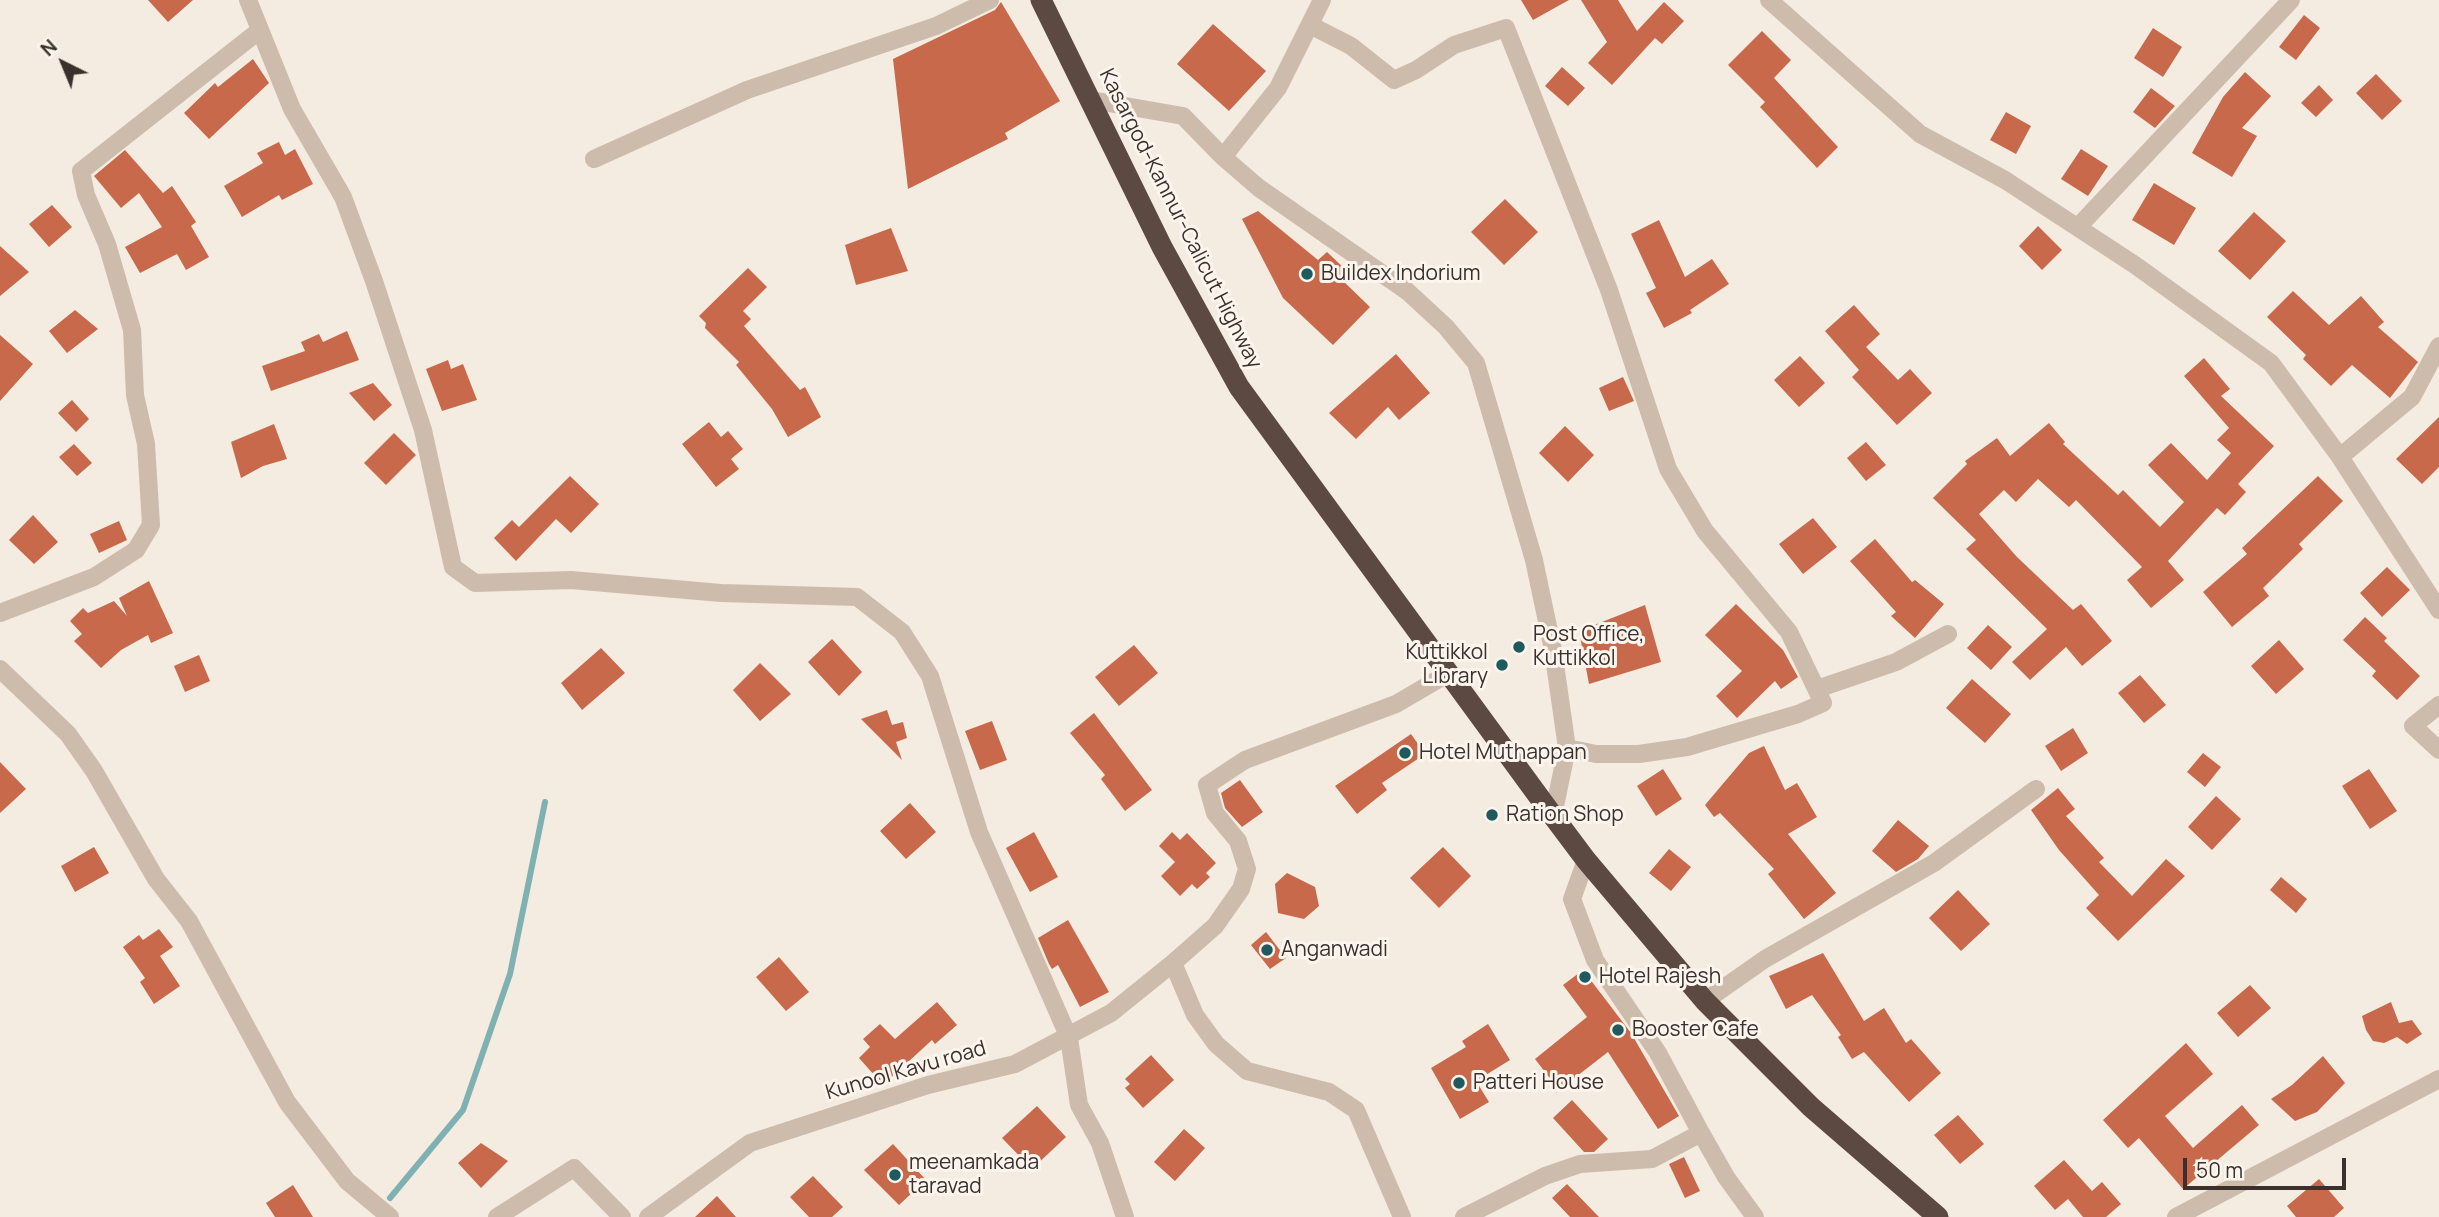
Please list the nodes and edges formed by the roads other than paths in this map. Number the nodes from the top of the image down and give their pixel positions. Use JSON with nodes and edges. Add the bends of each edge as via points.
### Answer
{"nodes":[{"id":1,"x":248,"y":0,"type":"edge"},
{"id":2,"x":990,"y":0,"type":"edge"},
{"id":3,"x":1041,"y":0,"type":"edge"},
{"id":4,"x":1322,"y":0,"type":"edge"},
{"id":5,"x":1769,"y":0,"type":"edge"},
{"id":6,"x":2291,"y":0,"type":"edge"},
{"id":7,"x":1310,"y":25,"type":"junction"},
{"id":8,"x":260,"y":30,"type":"junction"},
{"id":9,"x":1091,"y":100,"type":"junction"},
{"id":10,"x":1223,"y":157,"type":"junction"},
{"id":11,"x":594,"y":159,"type":"dead end"},
{"id":12,"x":2078,"y":228,"type":"junction"},
{"id":13,"x":2439,"y":346,"type":"edge"},
{"id":14,"x":2340,"y":457,"type":"junction"},
{"id":15,"x":2439,"y":610,"type":"edge"},
{"id":16,"x":0,"y":613,"type":"edge"},
{"id":17,"x":1948,"y":634,"type":"dead end"},
{"id":18,"x":0,"y":669,"type":"edge"},
{"id":19,"x":1449,"y":673,"type":"junction"},
{"id":20,"x":1817,"y":688,"type":"junction"},
{"id":21,"x":2439,"y":705,"type":"edge"},
{"id":22,"x":1567,"y":748,"type":"junction"},
{"id":23,"x":2439,"y":750,"type":"edge"},
{"id":24,"x":2036,"y":789,"type":"dead end"},
{"id":25,"x":1553,"y":816,"type":"junction"},
{"id":26,"x":1586,"y":860,"type":"junction"},
{"id":27,"x":1173,"y":963,"type":"junction"},
{"id":28,"x":1705,"y":1001,"type":"junction"},
{"id":29,"x":1069,"y":1038,"type":"junction"},
{"id":30,"x":2439,"y":1079,"type":"edge"},
{"id":31,"x":1702,"y":1133,"type":"junction"},
{"id":32,"x":390,"y":1217,"type":"edge"},
{"id":33,"x":497,"y":1217,"type":"edge"},
{"id":34,"x":622,"y":1217,"type":"edge"},
{"id":35,"x":648,"y":1217,"type":"edge"},
{"id":36,"x":1125,"y":1217,"type":"edge"},
{"id":37,"x":1402,"y":1217,"type":"edge"},
{"id":38,"x":1464,"y":1217,"type":"edge"},
{"id":39,"x":1755,"y":1217,"type":"edge"},
{"id":40,"x":1938,"y":1217,"type":"edge"},
{"id":41,"x":2176,"y":1217,"type":"edge"}],
"edges":[{"from":1,"to":8,"type":"street"},
{"from":2,"to":11,"type":"street","via":[[936,26],[747,90]]},
{"from":3,"to":9,"type":"highway","name":"Kasargod-Kannur-Calicut Highway"},
{"from":4,"to":7,"type":"street"},
{"from":5,"to":12,"type":"street","via":[[1920,134],[2005,180]]},
{"from":6,"to":12,"type":"street"},
{"from":7,"to":10,"type":"street","via":[[1278,88]]},
{"from":7,"to":20,"type":"street","via":[[1351,46],[1394,80],[1454,44],[1506,28],[1609,290],[1668,468],[1705,531],[1789,632]]},
{"from":8,"to":16,"type":"street","via":[[81,171],[132,330],[135,395],[150,483],[150,525],[136,550],[111,567],[61,592]]},
{"from":8,"to":29,"type":"street","via":[[292,109],[342,197],[374,281],[423,430],[453,567],[475,583],[570,580],[721,593],[857,597],[902,632],[930,676],[979,832]]},
{"from":9,"to":10,"type":"street","via":[[1183,116]]},
{"from":9,"to":19,"type":"highway","name":"Kasargod-Kannur-Calicut Highway","via":[[1162,247],[1239,387]]},
{"from":10,"to":22,"type":"street","via":[[1259,188],[1407,291],[1476,363],[1534,560]]},
{"from":12,"to":14,"type":"street","via":[[2271,363]]},
{"from":13,"to":14,"type":"street","via":[[2412,397]]},
{"from":14,"to":15,"type":"street"},
{"from":17,"to":20,"type":"street","via":[[1896,662]]},
{"from":18,"to":32,"type":"street","via":[[68,734],[156,879],[189,921],[287,1102],[347,1181]]},
{"from":19,"to":25,"type":"highway","name":"Kasargod-Kannur-Calicut Highway"},
{"from":19,"to":27,"type":"street","name":"Kunool Kavu road","via":[[1396,704],[1245,760],[1207,785],[1215,814],[1238,841],[1247,869],[1241,889],[1215,926]]},
{"from":20,"to":22,"type":"street","via":[[1823,703],[1686,747],[1639,754],[1596,754]]},
{"from":21,"to":23,"type":"street","via":[[2413,726]]},
{"from":22,"to":25,"type":"street"},
{"from":24,"to":28,"type":"street","via":[[1934,863],[1765,959]]},
{"from":25,"to":26,"type":"highway","name":"Kasargod-Kannur-Calicut Highway"},
{"from":26,"to":28,"type":"highway","name":"Kasargod-Kannur-Calicut Highway"},
{"from":26,"to":31,"type":"street","via":[[1572,899],[1595,960],[1658,1053]]},
{"from":27,"to":29,"type":"street","name":"Kunool Kavu road","via":[[1111,1013]]},
{"from":27,"to":37,"type":"street","via":[[1195,1015],[1216,1044],[1247,1071],[1329,1092],[1356,1110]]},
{"from":28,"to":40,"type":"highway","name":"Kasargod-Kannur-Calicut Highway","via":[[1811,1107]]},
{"from":29,"to":35,"type":"street","name":"Kunool Kavu road","via":[[1015,1064],[928,1085],[750,1143]]},
{"from":29,"to":36,"type":"street","via":[[1079,1105],[1100,1143]]},
{"from":30,"to":41,"type":"street"},
{"from":31,"to":38,"type":"street","via":[[1652,1159],[1580,1164],[1545,1176]]},
{"from":31,"to":39,"type":"street"},
{"from":33,"to":34,"type":"street","via":[[574,1168]]}]}
